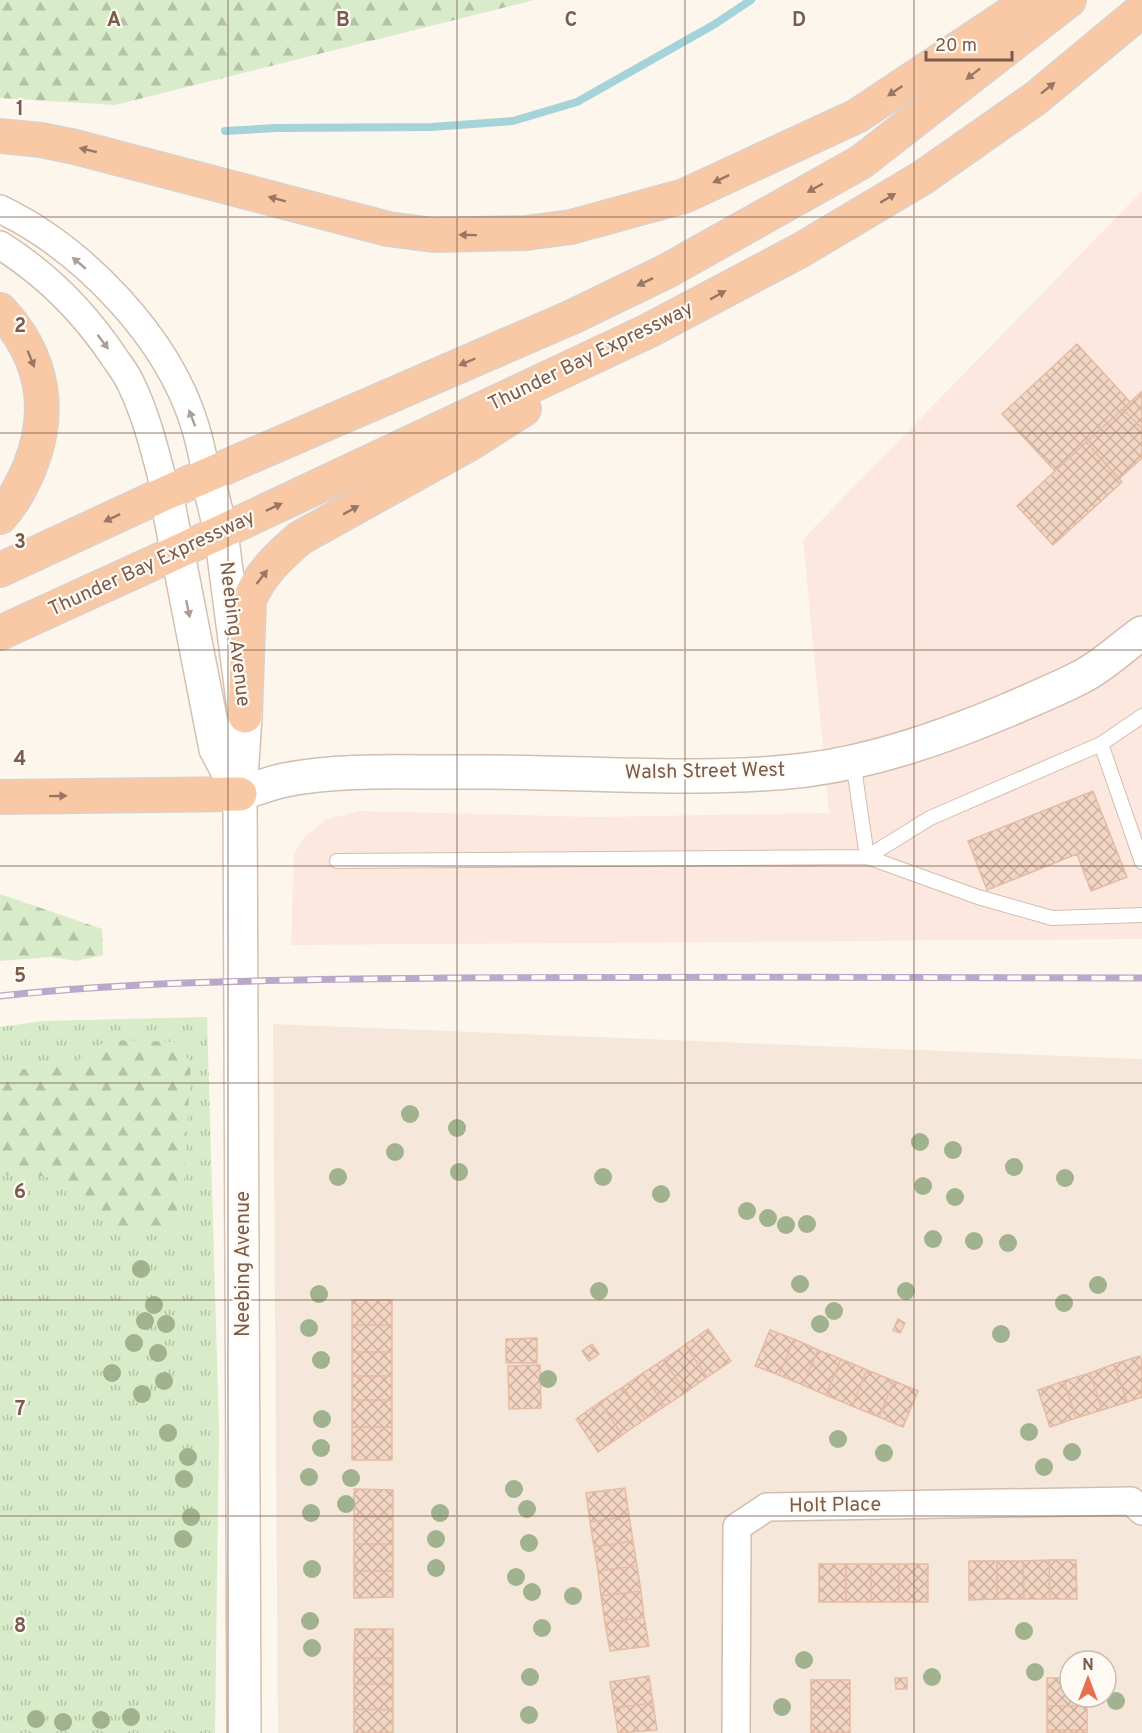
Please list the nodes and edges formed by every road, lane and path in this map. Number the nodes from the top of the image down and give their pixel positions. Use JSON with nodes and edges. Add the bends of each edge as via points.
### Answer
{"nodes":[{"id":1,"x":1031,"y":0,"type":"edge"},
{"id":2,"x":1069,"y":0,"type":"edge"},
{"id":3,"x":1142,"y":10,"type":"edge"},
{"id":4,"x":0,"y":136,"type":"edge"},
{"id":5,"x":0,"y":209,"type":"edge"},
{"id":6,"x":0,"y":245,"type":"edge"},
{"id":7,"x":0,"y":310,"type":"edge"},
{"id":8,"x":648,"y":331,"type":"junction"},
{"id":9,"x":207,"y":475,"type":"junction"},
{"id":10,"x":165,"y":493,"type":"junction"},
{"id":11,"x":0,"y":517,"type":"edge"},
{"id":12,"x":221,"y":532,"type":"junction"},
{"id":13,"x":176,"y":552,"type":"junction"},
{"id":14,"x":0,"y":570,"type":"edge"},
{"id":15,"x":0,"y":633,"type":"edge"},
{"id":16,"x":1142,"y":633,"type":"edge"},
{"id":17,"x":245,"y":716,"type":"junction"},
{"id":18,"x":1142,"y":716,"type":"edge"},
{"id":19,"x":1101,"y":744,"type":"junction"},
{"id":20,"x":853,"y":761,"type":"junction"},
{"id":21,"x":240,"y":794,"type":"junction"},
{"id":22,"x":0,"y":797,"type":"edge"},
{"id":23,"x":867,"y":857,"type":"junction"},
{"id":24,"x":337,"y":861,"type":"dead end"},
{"id":25,"x":1142,"y":862,"type":"edge"},
{"id":26,"x":1142,"y":915,"type":"edge"},
{"id":27,"x":1142,"y":1511,"type":"edge"},
{"id":28,"x":244,"y":1733,"type":"edge"},
{"id":29,"x":736,"y":1733,"type":"edge"}],
"edges":[{"from":1,"to":4,"type":"highway","one_way":true,"via":[[857,116],[684,196],[571,227],[526,233],[433,235],[388,229],[75,147]]},
{"from":2,"to":9,"type":"highway","one_way":true,"via":[[861,162],[668,271],[572,317]]},
{"from":8,"to":3,"type":"highway","name":"Thunder Bay Expressway","one_way":true,"via":[[801,250],[922,178],[1036,98]]},
{"from":9,"to":5,"type":"street","one_way":true,"via":[[195,425],[157,346],[99,280],[52,241]]},
{"from":6,"to":10,"type":"street","one_way":true,"via":[[65,296],[130,382],[147,424]]},
{"from":7,"to":11,"type":"highway","one_way":true,"via":[[17,328],[33,360],[43,414],[38,446],[27,473]]},
{"from":12,"to":8,"type":"highway","name":"Thunder Bay Expressway","one_way":true},
{"from":17,"to":8,"type":"highway","one_way":true,"via":[[249,600],[255,585],[281,554],[300,538],[468,444]]},
{"from":9,"to":10,"type":"highway"},
{"from":9,"to":12,"type":"main road","name":"Neebing Avenue"},
{"from":10,"to":13,"type":"main road","name":"Neebing Avenue"},
{"from":10,"to":14,"type":"highway","one_way":true},
{"from":12,"to":13,"type":"highway","name":"Thunder Bay Expressway"},
{"from":12,"to":17,"type":"main road","name":"Neebing Avenue"},
{"from":13,"to":15,"type":"highway","name":"Thunder Bay Expressway"},
{"from":13,"to":21,"type":"main road","name":"Neebing Avenue","one_way":true,"via":[[216,749]]},
{"from":16,"to":20,"type":"main road","name":"Walsh Street West","via":[[1083,676],[1032,700],[910,747]]},
{"from":17,"to":21,"type":"main road","name":"Neebing Avenue"},
{"from":18,"to":19,"type":"lane"},
{"from":19,"to":23,"type":"lane","via":[[930,818]]},
{"from":19,"to":25,"type":"lane"},
{"from":20,"to":21,"type":"main road","name":"Walsh Street West","via":[[806,770],[741,774],[330,773],[283,780]]},
{"from":20,"to":23,"type":"lane"},
{"from":22,"to":21,"type":"highway","one_way":true},
{"from":21,"to":28,"type":"main road","name":"Neebing Avenue"},
{"from":23,"to":24,"type":"lane"},
{"from":23,"to":26,"type":"lane","via":[[978,897],[1052,918]]},
{"from":27,"to":29,"type":"street","name":"Holt Place","via":[[1131,1501],[767,1507],[737,1527]]}]}
